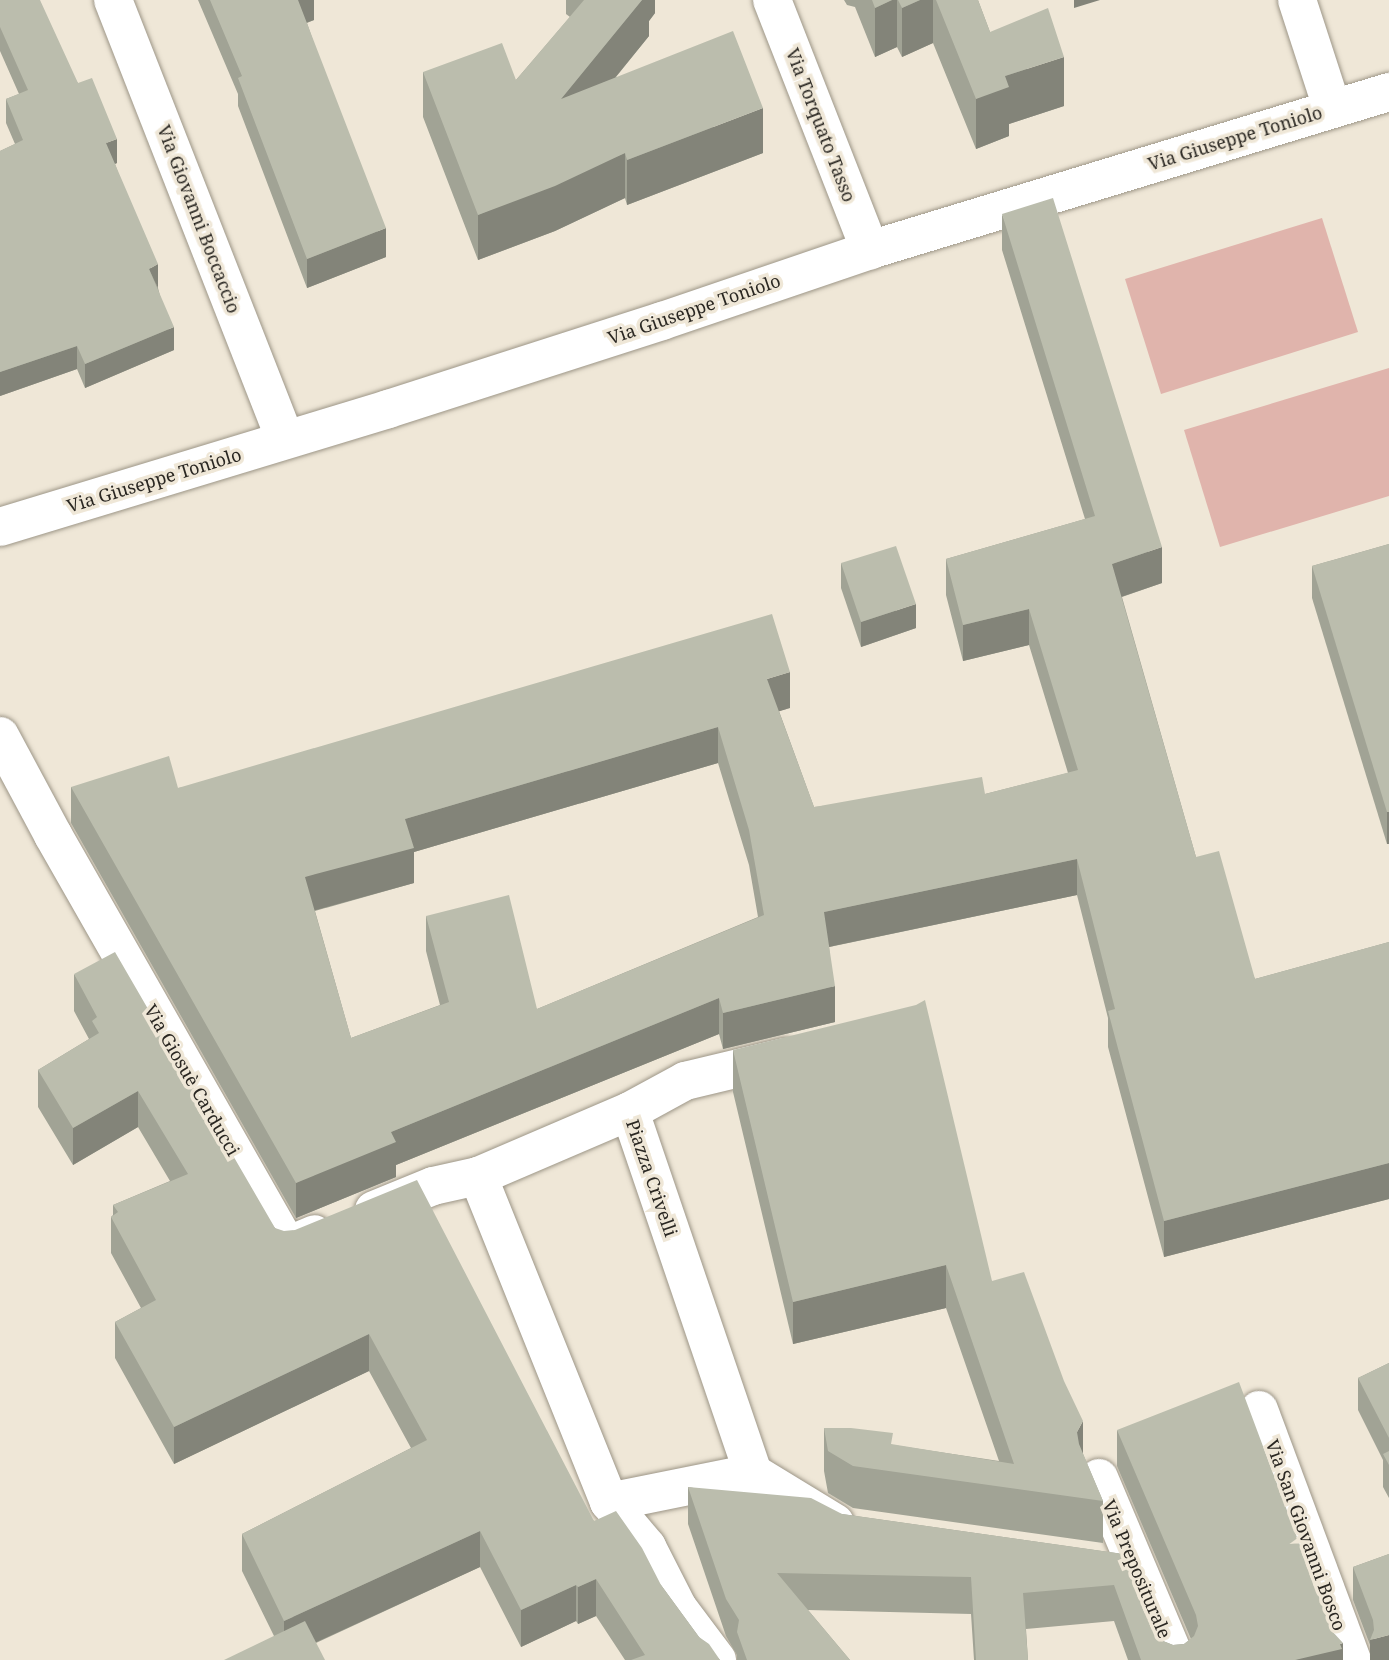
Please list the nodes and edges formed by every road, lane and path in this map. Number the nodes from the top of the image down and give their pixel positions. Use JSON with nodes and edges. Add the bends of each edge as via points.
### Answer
{"nodes":[{"id":1,"x":113,"y":0,"type":"edge"},
{"id":2,"x":772,"y":0,"type":"edge"},
{"id":3,"x":1297,"y":0,"type":"edge"},
{"id":4,"x":1389,"y":92,"type":"edge"},
{"id":5,"x":1332,"y":108,"type":"junction"},
{"id":6,"x":870,"y":250,"type":"junction"},
{"id":7,"x":285,"y":439,"type":"junction"},
{"id":8,"x":0,"y":527,"type":"edge"},
{"id":9,"x":0,"y":736,"type":"edge"},
{"id":10,"x":818,"y":1049,"type":"edge"},
{"id":11,"x":630,"y":1111,"type":"junction"},
{"id":12,"x":478,"y":1176,"type":"junction"},
{"id":13,"x":1259,"y":1410,"type":"dead end"},
{"id":14,"x":753,"y":1473,"type":"junction"},
{"id":15,"x":1099,"y":1478,"type":"dead end"},
{"id":16,"x":609,"y":1502,"type":"junction"},
{"id":17,"x":873,"y":1533,"type":"edge"},
{"id":18,"x":1094,"y":1564,"type":"edge"},
{"id":19,"x":1136,"y":1570,"type":"junction"},
{"id":20,"x":717,"y":1660,"type":"edge"},
{"id":21,"x":1176,"y":1660,"type":"edge"},
{"id":22,"x":1352,"y":1660,"type":"edge"}],
"edges":[{"from":1,"to":7,"type":"street","name":"Via Giovanni Boccaccio"},
{"from":2,"to":6,"type":"street","name":"Via Torquato Tasso"},
{"from":3,"to":5,"type":"street"},
{"from":4,"to":5,"type":"street","name":"Via Giuseppe Toniolo"},
{"from":5,"to":6,"type":"street","name":"Via Giuseppe Toniolo"},
{"from":6,"to":7,"type":"street","name":"Via Giuseppe Toniolo","via":[[662,321]]},
{"from":7,"to":8,"type":"street","name":"Via Giuseppe Toniolo"},
{"from":9,"to":12,"type":"street","name":"Via Giosuè Carducci","via":[[287,1246],[433,1186]]},
{"from":10,"to":11,"type":"street","via":[[685,1081]]},
{"from":11,"to":12,"type":"street","name":"Piazza Crivelli"},
{"from":11,"to":14,"type":"street","name":"Piazza Crivelli"},
{"from":12,"to":16,"type":"street"},
{"from":13,"to":22,"type":"street","name":"Via San Giovanni Bosco"},
{"from":14,"to":16,"type":"street"},
{"from":14,"to":17,"type":"street","via":[[845,1529]]},
{"from":15,"to":19,"type":"street","name":"Via Prepositurale"},
{"from":16,"to":20,"type":"street","via":[[647,1547],[678,1608]]},
{"from":18,"to":19,"type":"street"},
{"from":19,"to":21,"type":"street","name":"Via Prepositurale"}]}
